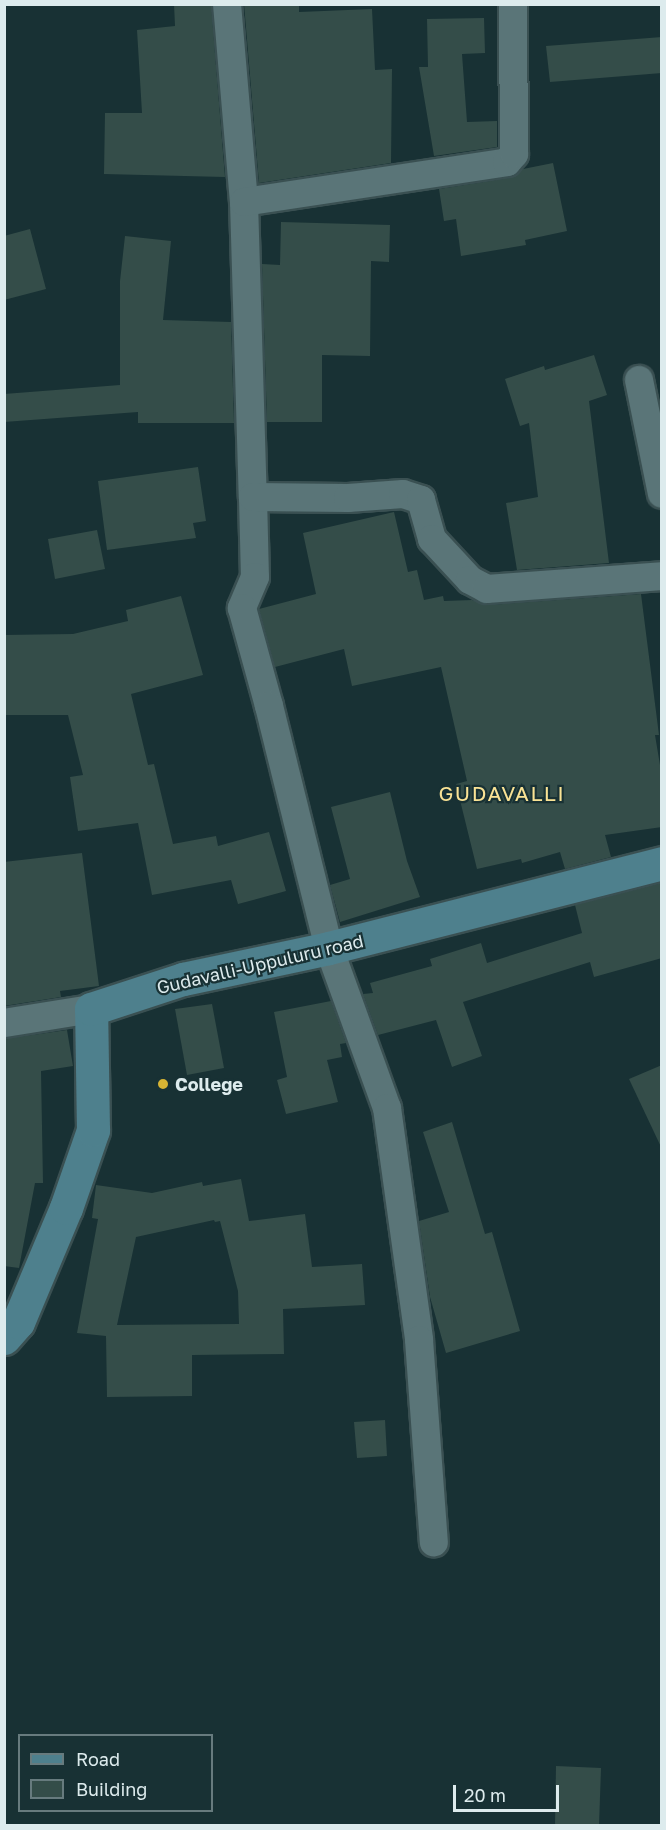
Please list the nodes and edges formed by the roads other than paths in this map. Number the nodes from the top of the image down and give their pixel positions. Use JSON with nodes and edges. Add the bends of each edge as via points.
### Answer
{"nodes":[{"id":1,"x":227,"y":4,"type":"edge"},
{"id":2,"x":513,"y":4,"type":"edge"},
{"id":3,"x":244,"y":202,"type":"junction"},
{"id":4,"x":639,"y":380,"type":"dead end"},
{"id":5,"x":662,"y":494,"type":"edge"},
{"id":6,"x":253,"y":496,"type":"junction"},
{"id":7,"x":662,"y":576,"type":"edge"},
{"id":8,"x":662,"y":863,"type":"edge"},
{"id":9,"x":330,"y":948,"type":"junction"},
{"id":10,"x":91,"y":1009,"type":"junction"},
{"id":11,"x":4,"y":1023,"type":"edge"},
{"id":12,"x":4,"y":1338,"type":"edge"},
{"id":13,"x":434,"y":1542,"type":"dead end"}],
"edges":[{"from":1,"to":3,"type":"street"},
{"from":2,"to":3,"type":"street","via":[[514,154],[507,162]]},
{"from":3,"to":6,"type":"street"},
{"from":4,"to":5,"type":"street"},
{"from":6,"to":7,"type":"street","via":[[348,498],[403,494],[421,500],[432,539],[470,580],[487,589]]},
{"from":6,"to":9,"type":"street","via":[[255,577],[242,608]]},
{"from":8,"to":9,"type":"main road","name":"Gudavalli-Uppuluru road"},
{"from":9,"to":10,"type":"main road","name":"Gudavalli-Uppuluru road","via":[[183,979]]},
{"from":9,"to":13,"type":"street","via":[[387,1108],[419,1340]]},
{"from":10,"to":11,"type":"street"},
{"from":10,"to":12,"type":"main road","via":[[93,1130],[66,1208],[22,1311]]}]}
